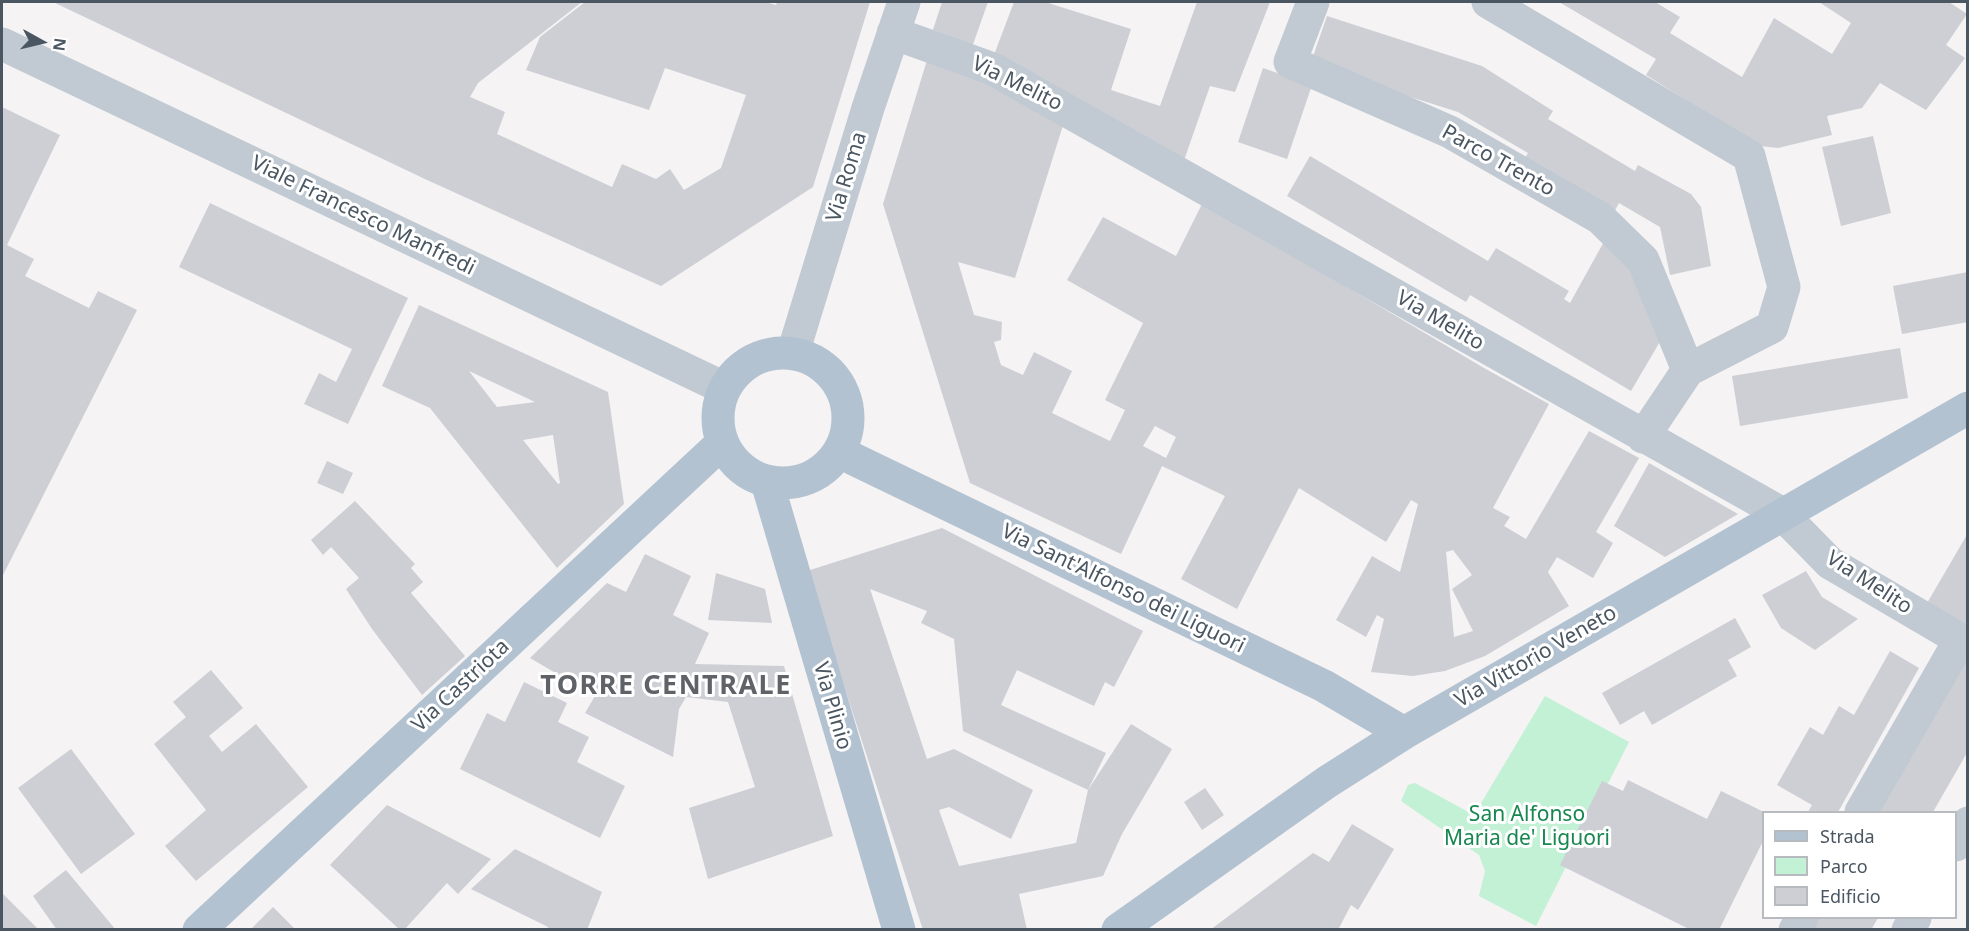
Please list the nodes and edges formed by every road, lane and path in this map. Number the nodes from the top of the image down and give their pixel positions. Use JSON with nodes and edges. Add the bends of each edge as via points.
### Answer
{"nodes":[{"id":1,"x":903,"y":2,"type":"edge"},
{"id":2,"x":1313,"y":2,"type":"edge"},
{"id":3,"x":1488,"y":2,"type":"edge"},
{"id":4,"x":893,"y":33,"type":"junction"},
{"id":5,"x":2,"y":44,"type":"edge"},
{"id":6,"x":793,"y":353,"type":"junction"},
{"id":7,"x":1688,"y":369,"type":"junction"},
{"id":8,"x":724,"y":388,"type":"junction"},
{"id":9,"x":1968,"y":408,"type":"edge"},
{"id":10,"x":1643,"y":437,"type":"junction"},
{"id":11,"x":722,"y":443,"type":"junction"},
{"id":12,"x":839,"y":452,"type":"junction"},
{"id":13,"x":767,"y":482,"type":"junction"},
{"id":14,"x":1781,"y":513,"type":"junction"},
{"id":15,"x":1964,"y":642,"type":"edge"},
{"id":16,"x":1404,"y":733,"type":"junction"},
{"id":17,"x":1862,"y":811,"type":"edge"},
{"id":18,"x":1968,"y":823,"type":"edge"},
{"id":19,"x":1957,"y":843,"type":"edge"},
{"id":20,"x":199,"y":930,"type":"edge"},
{"id":21,"x":899,"y":930,"type":"edge"},
{"id":22,"x":1118,"y":930,"type":"edge"}],
"edges":[{"from":1,"to":4,"type":"street","name":"Via Roma"},
{"from":2,"to":7,"type":"street","name":"Parco Trento","via":[[1290,62],[1450,132],[1600,218],[1643,260]]},
{"from":3,"to":7,"type":"street","via":[[1749,156],[1784,287],[1772,327]]},
{"from":4,"to":6,"type":"street","name":"Via Roma"},
{"from":4,"to":10,"type":"street","name":"Via Melito","via":[[1003,74]]},
{"from":5,"to":8,"type":"street","name":"Viale Francesco Manfredi"},
{"from":6,"to":8,"type":"main road","via":[[755,358],[742,366]]},
{"from":6,"to":12,"type":"main road","via":[[816,362],[840,386],[848,415]]},
{"from":7,"to":10,"type":"street"},
{"from":8,"to":11,"type":"main road","via":[[717,420]]},
{"from":9,"to":14,"type":"main road","name":"Via Vittorio Veneto"},
{"from":10,"to":14,"type":"street","name":"Via Melito"},
{"from":11,"to":13,"type":"main road","via":[[734,462]]},
{"from":11,"to":20,"type":"main road","name":"Via Castriota"},
{"from":12,"to":13,"type":"main road","via":[[813,476],[787,483]]},
{"from":12,"to":16,"type":"main road","name":"Via Sant'Alfonso dei Liguori","via":[[1324,686]]},
{"from":13,"to":21,"type":"main road","name":"Via Plinio"},
{"from":14,"to":15,"type":"street","name":"Via Melito","via":[[1830,563]]},
{"from":14,"to":16,"type":"main road","name":"Via Vittorio Veneto"},
{"from":15,"to":17,"type":"street"},
{"from":16,"to":22,"type":"main road","name":"Via Vittorio Veneto","via":[[1327,782]]},
{"from":18,"to":19,"type":"street"}]}
